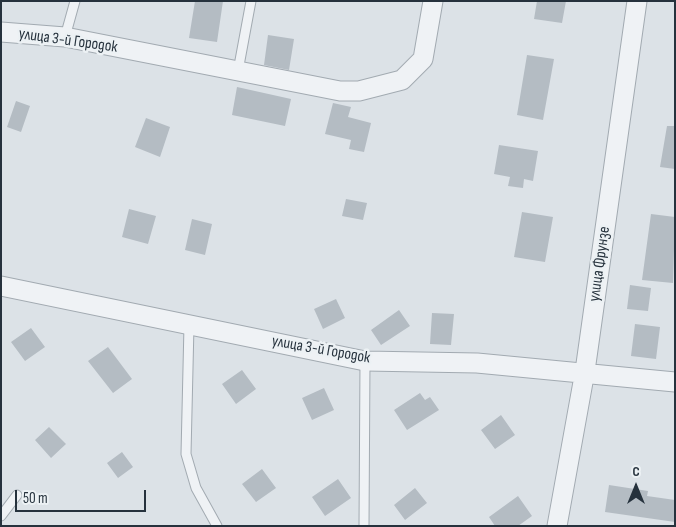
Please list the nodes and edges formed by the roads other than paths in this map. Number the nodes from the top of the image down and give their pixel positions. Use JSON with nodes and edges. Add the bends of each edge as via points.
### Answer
{"nodes":[{"id":1,"x":75,"y":1,"type":"edge"},
{"id":2,"x":251,"y":1,"type":"edge"},
{"id":3,"x":433,"y":1,"type":"edge"},
{"id":4,"x":637,"y":1,"type":"edge"},
{"id":5,"x":2,"y":34,"type":"edge"},
{"id":6,"x":65,"y":37,"type":"junction"},
{"id":7,"x":238,"y":71,"type":"junction"},
{"id":8,"x":1,"y":286,"type":"edge"},
{"id":9,"x":189,"y":325,"type":"junction"},
{"id":10,"x":365,"y":360,"type":"junction"},
{"id":11,"x":585,"y":371,"type":"junction"},
{"id":12,"x":675,"y":382,"type":"edge"},
{"id":13,"x":17,"y":495,"type":"dead end"},
{"id":14,"x":1,"y":516,"type":"edge"},
{"id":15,"x":562,"y":525,"type":"edge"},
{"id":16,"x":217,"y":526,"type":"edge"},
{"id":17,"x":364,"y":526,"type":"edge"}],
"edges":[{"from":1,"to":6,"type":"lane"},
{"from":2,"to":7,"type":"lane"},
{"from":3,"to":7,"type":"street","name":"улица 3-й Городок","via":[[423,59],[402,80],[359,91],[340,91]]},
{"from":4,"to":11,"type":"street","name":"улица Фрунзе"},
{"from":5,"to":6,"type":"street","name":"улица 3-й Городок"},
{"from":6,"to":7,"type":"street","name":"улица 3-й Городок"},
{"from":8,"to":9,"type":"street","name":"улица 3-й Городок"},
{"from":9,"to":10,"type":"street","name":"улица 3-й Городок"},
{"from":9,"to":16,"type":"lane","via":[[186,454],[196,488]]},
{"from":10,"to":11,"type":"street","name":"улица 3-й Городок","via":[[477,362]]},
{"from":10,"to":17,"type":"lane"},
{"from":11,"to":12,"type":"street","name":"улица 3-й Городок"},
{"from":11,"to":15,"type":"street","name":"улица Фрунзе"},
{"from":13,"to":14,"type":"lane"}]}
